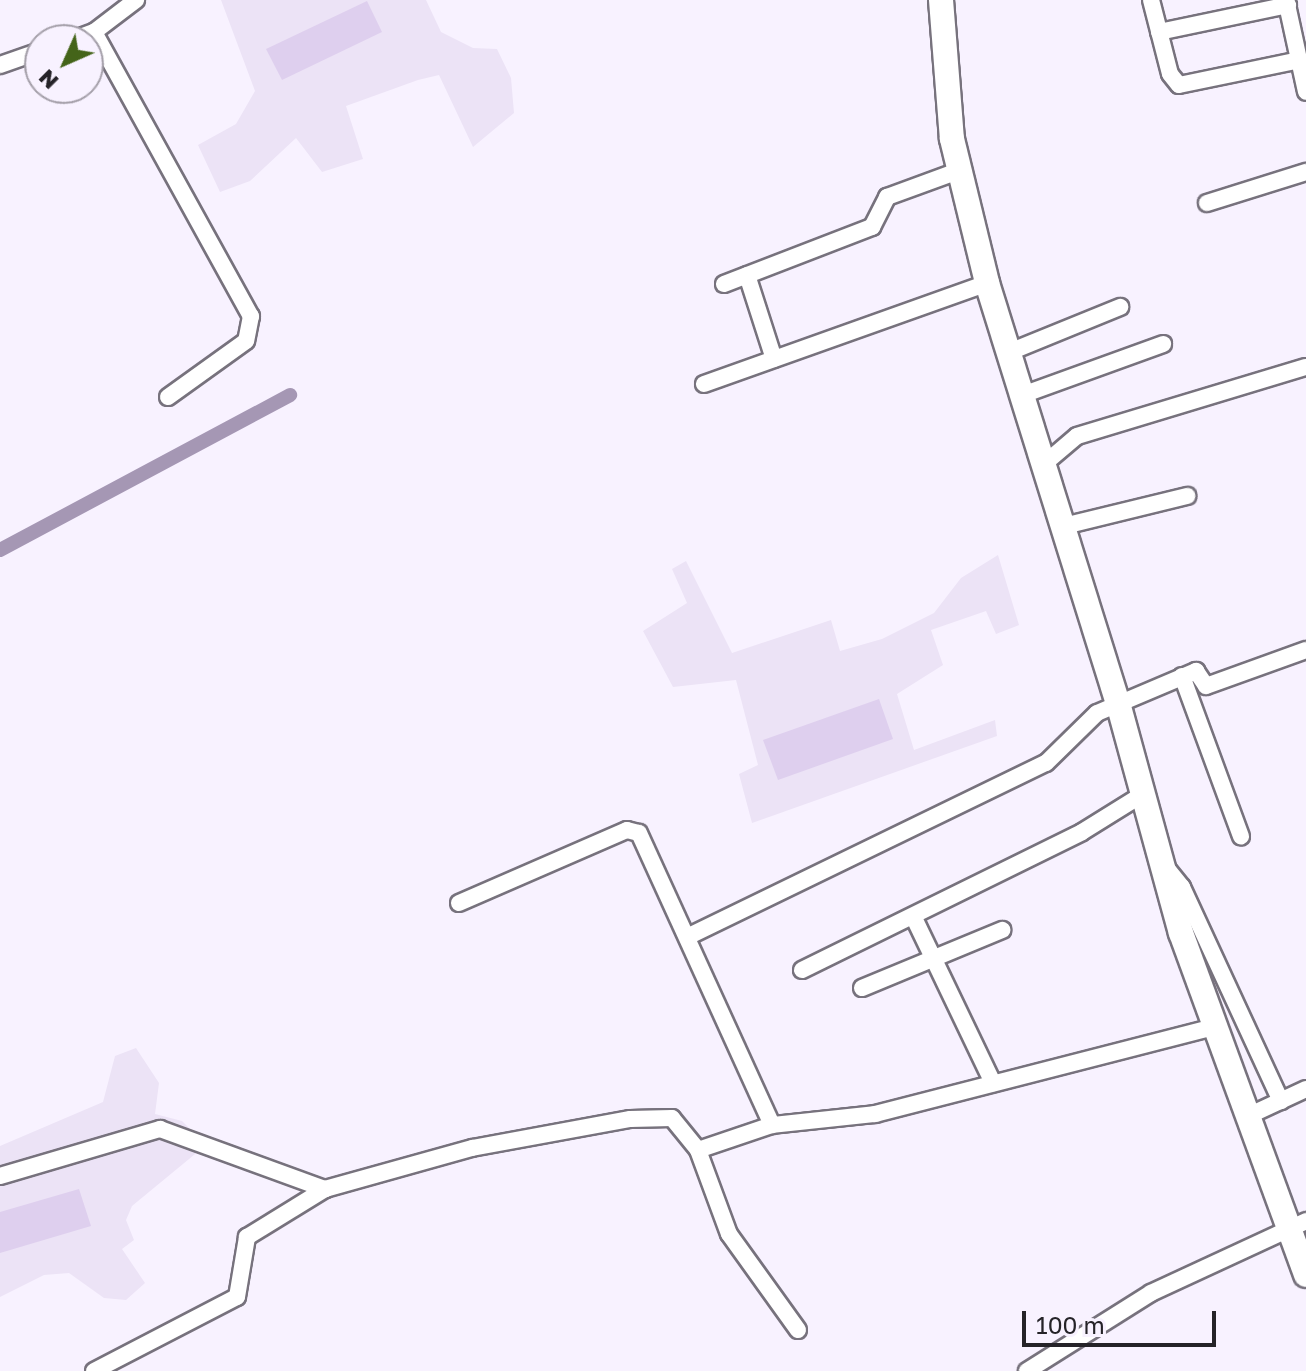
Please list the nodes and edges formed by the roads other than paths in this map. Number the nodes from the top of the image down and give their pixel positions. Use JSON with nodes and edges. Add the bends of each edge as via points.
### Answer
{"nodes":[{"id":1,"x":136,"y":0,"type":"edge"},
{"id":2,"x":941,"y":0,"type":"edge"},
{"id":3,"x":1151,"y":0,"type":"edge"},
{"id":4,"x":1287,"y":3,"type":"edge"},
{"id":5,"x":1300,"y":22,"type":"edge"},
{"id":6,"x":104,"y":24,"type":"edge"},
{"id":7,"x":1159,"y":32,"type":"junction"},
{"id":8,"x":104,"y":50,"type":"edge"},
{"id":9,"x":24,"y":57,"type":"edge"},
{"id":10,"x":1300,"y":60,"type":"junction"},
{"id":11,"x":0,"y":65,"type":"edge"},
{"id":12,"x":1306,"y":92,"type":"edge"},
{"id":13,"x":958,"y":171,"type":"junction"},
{"id":14,"x":1306,"y":172,"type":"edge"},
{"id":15,"x":1207,"y":203,"type":"dead end"},
{"id":16,"x":747,"y":275,"type":"junction"},
{"id":17,"x":987,"y":283,"type":"junction"},
{"id":18,"x":724,"y":284,"type":"dead end"},
{"id":19,"x":1120,"y":307,"type":"dead end"},
{"id":20,"x":1163,"y":344,"type":"dead end"},
{"id":21,"x":1012,"y":351,"type":"junction"},
{"id":22,"x":774,"y":359,"type":"junction"},
{"id":23,"x":1306,"y":367,"type":"edge"},
{"id":24,"x":704,"y":384,"type":"dead end"},
{"id":25,"x":1025,"y":394,"type":"junction"},
{"id":26,"x":168,"y":397,"type":"dead end"},
{"id":27,"x":1044,"y":464,"type":"junction"},
{"id":28,"x":1187,"y":496,"type":"dead end"},
{"id":29,"x":1064,"y":526,"type":"junction"},
{"id":30,"x":1306,"y":650,"type":"edge"},
{"id":31,"x":1182,"y":676,"type":"junction"},
{"id":32,"x":1118,"y":703,"type":"junction"},
{"id":33,"x":1143,"y":794,"type":"junction"},
{"id":34,"x":1241,"y":836,"type":"dead end"},
{"id":35,"x":1161,"y":862,"type":"junction"},
{"id":36,"x":459,"y":903,"type":"dead end"},
{"id":37,"x":914,"y":918,"type":"junction"},
{"id":38,"x":1002,"y":930,"type":"dead end"},
{"id":39,"x":687,"y":937,"type":"junction"},
{"id":40,"x":937,"y":960,"type":"junction"},
{"id":41,"x":802,"y":970,"type":"dead end"},
{"id":42,"x":862,"y":988,"type":"dead end"},
{"id":43,"x":1215,"y":1027,"type":"junction"},
{"id":44,"x":993,"y":1083,"type":"junction"},
{"id":45,"x":1306,"y":1089,"type":"edge"},
{"id":46,"x":1281,"y":1101,"type":"junction"},
{"id":47,"x":1248,"y":1116,"type":"junction"},
{"id":48,"x":772,"y":1125,"type":"junction"},
{"id":49,"x":698,"y":1150,"type":"junction"},
{"id":50,"x":0,"y":1176,"type":"edge"},
{"id":51,"x":325,"y":1189,"type":"junction"},
{"id":52,"x":1298,"y":1225,"type":"edge"},
{"id":53,"x":1306,"y":1275,"type":"edge"},
{"id":54,"x":798,"y":1330,"type":"dead end"},
{"id":55,"x":94,"y":1371,"type":"edge"},
{"id":56,"x":1027,"y":1371,"type":"edge"}],
"edges":[{"from":1,"to":6,"type":"street"},
{"from":2,"to":13,"type":"highway"},
{"from":3,"to":7,"type":"street"},
{"from":4,"to":5,"type":"street"},
{"from":4,"to":7,"type":"street"},
{"from":5,"to":10,"type":"street"},
{"from":7,"to":10,"type":"street","via":[[1170,74],[1179,85]]},
{"from":8,"to":26,"type":"street","via":[[251,316],[246,341]]},
{"from":9,"to":11,"type":"street"},
{"from":10,"to":12,"type":"street"},
{"from":13,"to":16,"type":"street","via":[[887,197],[872,227]]},
{"from":13,"to":17,"type":"highway"},
{"from":14,"to":15,"type":"street"},
{"from":16,"to":18,"type":"street"},
{"from":16,"to":22,"type":"street"},
{"from":17,"to":21,"type":"highway"},
{"from":17,"to":22,"type":"street"},
{"from":19,"to":21,"type":"street"},
{"from":20,"to":25,"type":"street"},
{"from":21,"to":25,"type":"highway"},
{"from":22,"to":24,"type":"street"},
{"from":23,"to":27,"type":"street","via":[[1077,436]]},
{"from":25,"to":27,"type":"highway"},
{"from":27,"to":29,"type":"highway"},
{"from":28,"to":29,"type":"street"},
{"from":29,"to":32,"type":"highway"},
{"from":30,"to":31,"type":"street","via":[[1206,686],[1198,671]]},
{"from":31,"to":32,"type":"street"},
{"from":31,"to":34,"type":"street"},
{"from":32,"to":33,"type":"highway"},
{"from":32,"to":39,"type":"street","via":[[1097,713],[1046,763]]},
{"from":33,"to":35,"type":"highway"},
{"from":33,"to":37,"type":"street"},
{"from":35,"to":43,"type":"highway"},
{"from":35,"to":46,"type":"street","via":[[1182,887]]},
{"from":36,"to":39,"type":"street","via":[[633,830],[646,841]]},
{"from":37,"to":40,"type":"street"},
{"from":37,"to":41,"type":"street"},
{"from":38,"to":40,"type":"street"},
{"from":39,"to":48,"type":"street"},
{"from":40,"to":42,"type":"street"},
{"from":40,"to":44,"type":"street"},
{"from":43,"to":44,"type":"street"},
{"from":43,"to":47,"type":"highway"},
{"from":44,"to":48,"type":"street","via":[[875,1114]]},
{"from":45,"to":46,"type":"street"},
{"from":46,"to":47,"type":"street"},
{"from":47,"to":52,"type":"highway"},
{"from":48,"to":49,"type":"street"},
{"from":49,"to":51,"type":"street","via":[[672,1118],[630,1119],[472,1148]]},
{"from":49,"to":54,"type":"street","via":[[729,1234]]},
{"from":50,"to":51,"type":"street","via":[[160,1129]]},
{"from":51,"to":55,"type":"street","via":[[247,1237],[237,1297]]},
{"from":52,"to":53,"type":"highway"},
{"from":52,"to":56,"type":"street","via":[[1151,1293]]}]}
